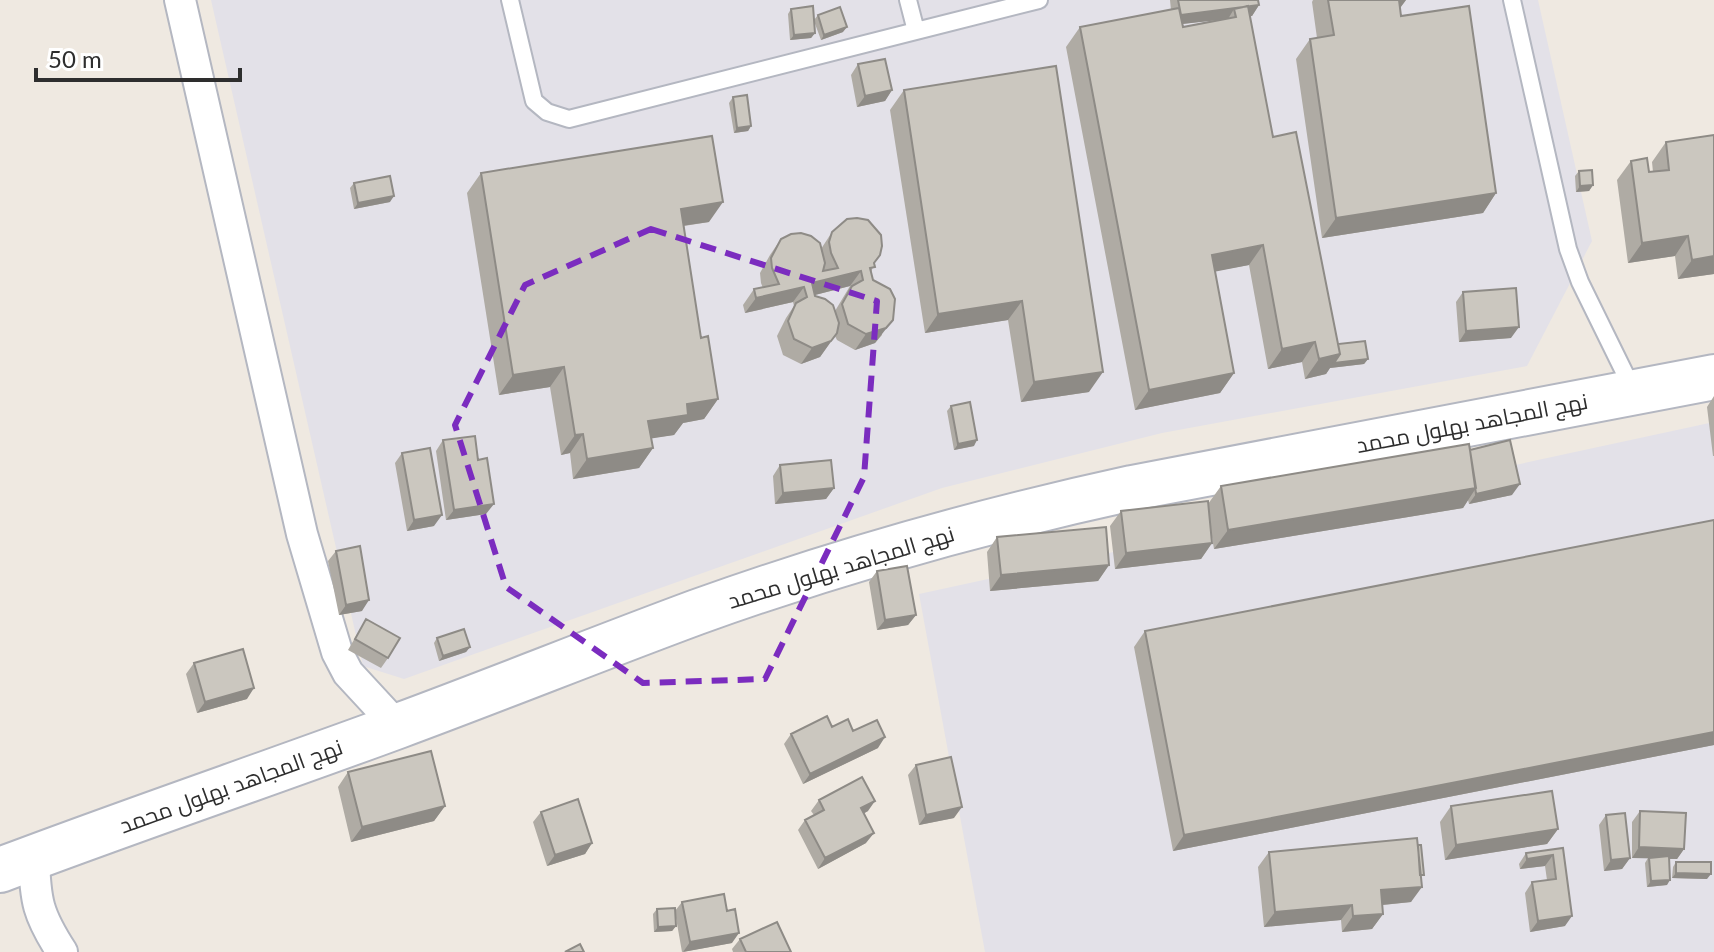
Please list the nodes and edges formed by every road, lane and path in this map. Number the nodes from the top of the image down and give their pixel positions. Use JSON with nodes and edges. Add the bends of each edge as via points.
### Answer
{"nodes":[{"id":1,"x":180,"y":0,"type":"edge"},
{"id":2,"x":510,"y":0,"type":"edge"},
{"id":3,"x":908,"y":0,"type":"edge"},
{"id":4,"x":1039,"y":0,"type":"edge"},
{"id":5,"x":1512,"y":0,"type":"edge"},
{"id":6,"x":916,"y":31,"type":"junction"},
{"id":7,"x":1714,"y":377,"type":"edge"},
{"id":8,"x":1633,"y":392,"type":"junction"},
{"id":9,"x":397,"y":726,"type":"junction"},
{"id":10,"x":17,"y":863,"type":"edge"},
{"id":11,"x":62,"y":952,"type":"edge"}],
"edges":[{"from":1,"to":9,"type":"street","via":[[306,549],[337,652],[348,673]]},
{"from":2,"to":6,"type":"lane","via":[[534,101],[569,119]]},
{"from":3,"to":6,"type":"lane"},
{"from":4,"to":6,"type":"lane"},
{"from":5,"to":8,"type":"lane","via":[[1568,249]]},
{"from":7,"to":8,"type":"street","name":"نهج المجاهد بهلول محمد"},
{"from":8,"to":9,"type":"street","name":"نهج المجاهد بهلول محمد","via":[[1018,514],[834,566],[699,612]]},
{"from":9,"to":10,"type":"street","name":"نهج المجاهد بهلول محمد"},
{"from":10,"to":11,"type":"street"}]}
